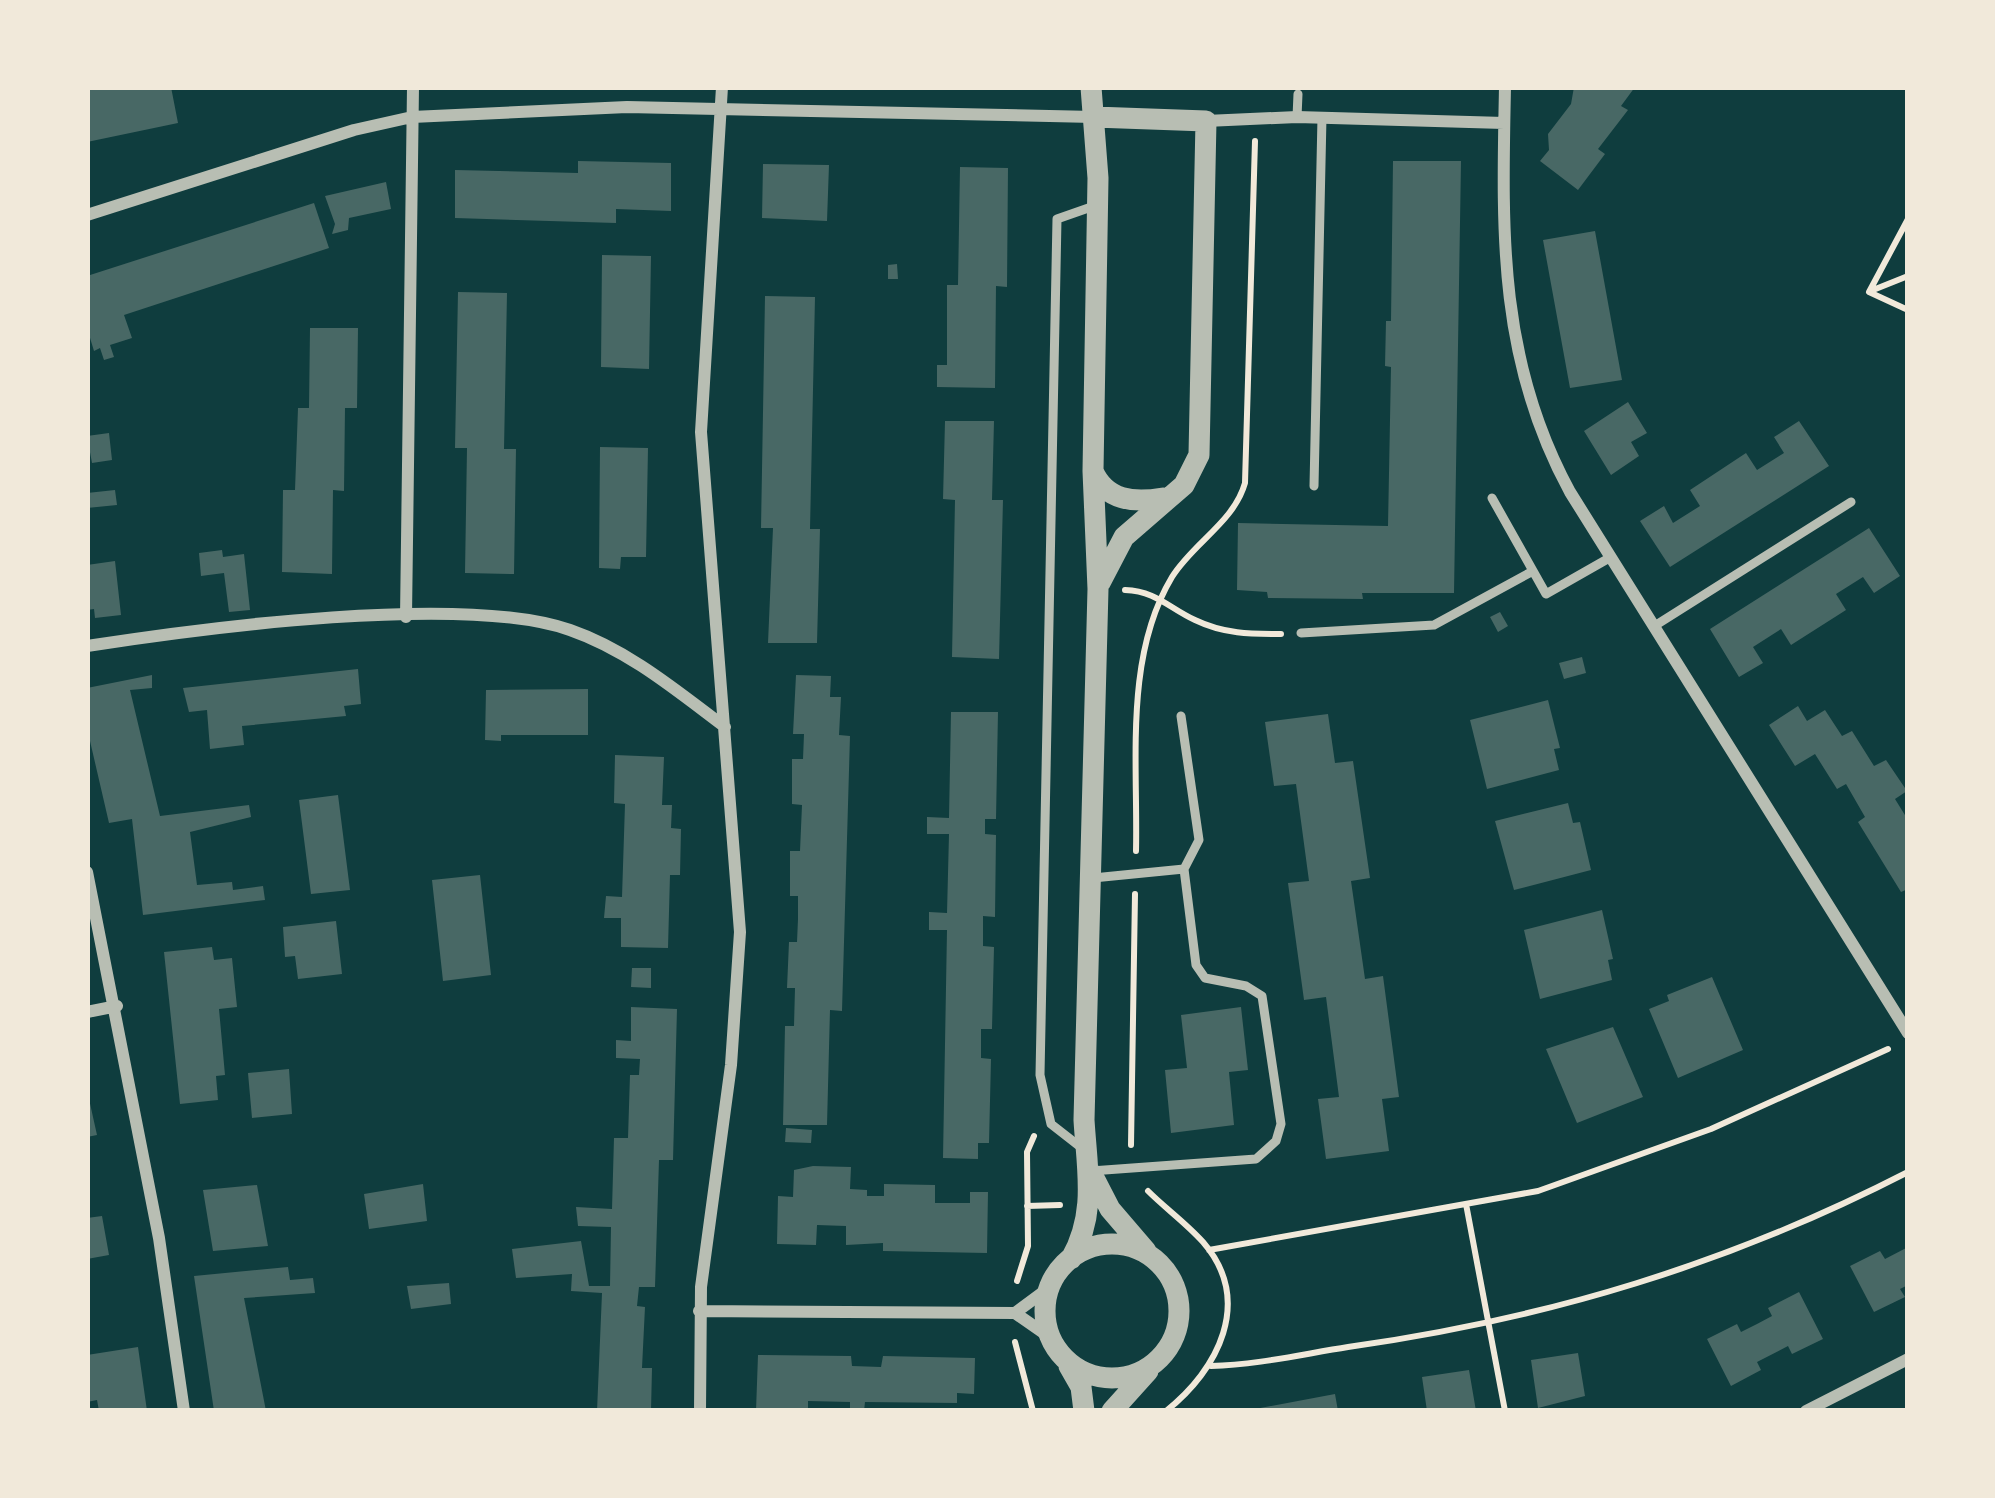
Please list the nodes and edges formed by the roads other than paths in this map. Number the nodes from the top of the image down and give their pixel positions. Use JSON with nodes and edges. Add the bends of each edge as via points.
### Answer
{"nodes":[{"id":1,"x":413,"y":87,"type":"edge"},
{"id":2,"x":722,"y":87,"type":"edge"},
{"id":3,"x":1091,"y":87,"type":"edge"},
{"id":4,"x":1505,"y":87,"type":"edge"},
{"id":5,"x":1298,"y":94,"type":"dead end"},
{"id":6,"x":722,"y":108,"type":"junction"},
{"id":7,"x":412,"y":117,"type":"junction"},
{"id":8,"x":1094,"y":117,"type":"junction"},
{"id":9,"x":1297,"y":117,"type":"junction"},
{"id":10,"x":1322,"y":117,"type":"junction"},
{"id":11,"x":1205,"y":121,"type":"junction"},
{"id":12,"x":1504,"y":123,"type":"junction"},
{"id":13,"x":1097,"y":206,"type":"junction"},
{"id":14,"x":87,"y":215,"type":"edge"},
{"id":15,"x":1093,"y":471,"type":"junction"},
{"id":16,"x":1314,"y":486,"type":"dead end"},
{"id":17,"x":1168,"y":497,"type":"junction"},
{"id":18,"x":1492,"y":498,"type":"dead end"},
{"id":19,"x":1851,"y":502,"type":"dead end"},
{"id":20,"x":1611,"y":557,"type":"junction"},
{"id":21,"x":1533,"y":571,"type":"junction"},
{"id":22,"x":1098,"y":589,"type":"junction"},
{"id":23,"x":406,"y":616,"type":"junction"},
{"id":24,"x":1656,"y":625,"type":"junction"},
{"id":25,"x":1301,"y":633,"type":"road end"},
{"id":26,"x":87,"y":646,"type":"edge"},
{"id":27,"x":1181,"y":716,"type":"dead end"},
{"id":28,"x":725,"y":727,"type":"junction"},
{"id":29,"x":1184,"y":869,"type":"junction"},
{"id":30,"x":87,"y":872,"type":"edge"},
{"id":31,"x":1089,"y":879,"type":"junction"},
{"id":32,"x":117,"y":1006,"type":"junction"},
{"id":33,"x":87,"y":1012,"type":"edge"},
{"id":34,"x":1908,"y":1037,"type":"edge"},
{"id":35,"x":1089,"y":1161,"type":"junction"},
{"id":36,"x":1151,"y":1256,"type":"junction"},
{"id":37,"x":1071,"y":1259,"type":"junction"},
{"id":38,"x":1050,"y":1287,"type":"junction"},
{"id":39,"x":699,"y":1311,"type":"junction"},
{"id":40,"x":1015,"y":1312,"type":"junction"},
{"id":41,"x":1051,"y":1338,"type":"junction"},
{"id":42,"x":1908,"y":1359,"type":"edge"},
{"id":43,"x":1066,"y":1360,"type":"junction"},
{"id":44,"x":1155,"y":1364,"type":"junction"},
{"id":45,"x":184,"y":1411,"type":"edge"},
{"id":46,"x":700,"y":1411,"type":"edge"},
{"id":47,"x":1084,"y":1411,"type":"edge"},
{"id":48,"x":1112,"y":1411,"type":"edge"},
{"id":49,"x":1806,"y":1411,"type":"edge"}],
"edges":[{"from":1,"to":7,"type":"street"},
{"from":2,"to":6,"type":"street"},
{"from":3,"to":8,"type":"street"},
{"from":4,"to":12,"type":"street"},
{"from":5,"to":9,"type":"lane"},
{"from":6,"to":7,"type":"street"},
{"from":6,"to":8,"type":"street"},
{"from":6,"to":28,"type":"street","via":[[701,432]]},
{"from":7,"to":14,"type":"street"},
{"from":7,"to":23,"type":"street"},
{"from":8,"to":11,"type":"street"},
{"from":8,"to":13,"type":"street"},
{"from":9,"to":10,"type":"street"},
{"from":9,"to":11,"type":"street"},
{"from":10,"to":12,"type":"street"},
{"from":10,"to":16,"type":"lane"},
{"from":11,"to":17,"type":"street","via":[[1199,455],[1190,478]]},
{"from":12,"to":20,"type":"street","via":[[1511,327],[1554,460]]},
{"from":13,"to":15,"type":"street"},
{"from":13,"to":35,"type":"lane","via":[[1057,219],[1040,1051],[1045,1111]]},
{"from":15,"to":17,"type":"street","via":[[1118,498]]},
{"from":15,"to":22,"type":"street"},
{"from":17,"to":22,"type":"street","via":[[1118,545]]},
{"from":18,"to":21,"type":"lane"},
{"from":19,"to":24,"type":"lane"},
{"from":20,"to":21,"type":"lane","via":[[1546,594]]},
{"from":20,"to":24,"type":"street"},
{"from":21,"to":25,"type":"lane","via":[[1434,625]]},
{"from":22,"to":31,"type":"street"},
{"from":23,"to":26,"type":"street"},
{"from":23,"to":28,"type":"street","via":[[571,630],[637,664]]},
{"from":24,"to":34,"type":"street"},
{"from":27,"to":29,"type":"lane","via":[[1199,840]]},
{"from":28,"to":39,"type":"street","via":[[739,971]]},
{"from":29,"to":31,"type":"lane"},
{"from":29,"to":35,"type":"lane","via":[[1199,973],[1255,989],[1266,1006],[1281,1124],[1276,1141],[1256,1159]]},
{"from":30,"to":32,"type":"street"},
{"from":31,"to":35,"type":"street"},
{"from":32,"to":33,"type":"street"},
{"from":32,"to":45,"type":"street"},
{"from":35,"to":36,"type":"street","via":[[1110,1209]]},
{"from":35,"to":37,"type":"street","via":[[1085,1225]]},
{"from":36,"to":37,"type":"street","via":[[1106,1244]]},
{"from":36,"to":44,"type":"street","via":[[1169,1275],[1179,1309],[1172,1343]]},
{"from":37,"to":38,"type":"street"},
{"from":38,"to":40,"type":"street"},
{"from":38,"to":41,"type":"street"},
{"from":39,"to":40,"type":"street"},
{"from":39,"to":46,"type":"street"},
{"from":40,"to":41,"type":"street"},
{"from":41,"to":43,"type":"street"},
{"from":42,"to":49,"type":"street"},
{"from":43,"to":44,"type":"street","via":[[1105,1378]]},
{"from":43,"to":47,"type":"street"},
{"from":44,"to":48,"type":"street"}]}
